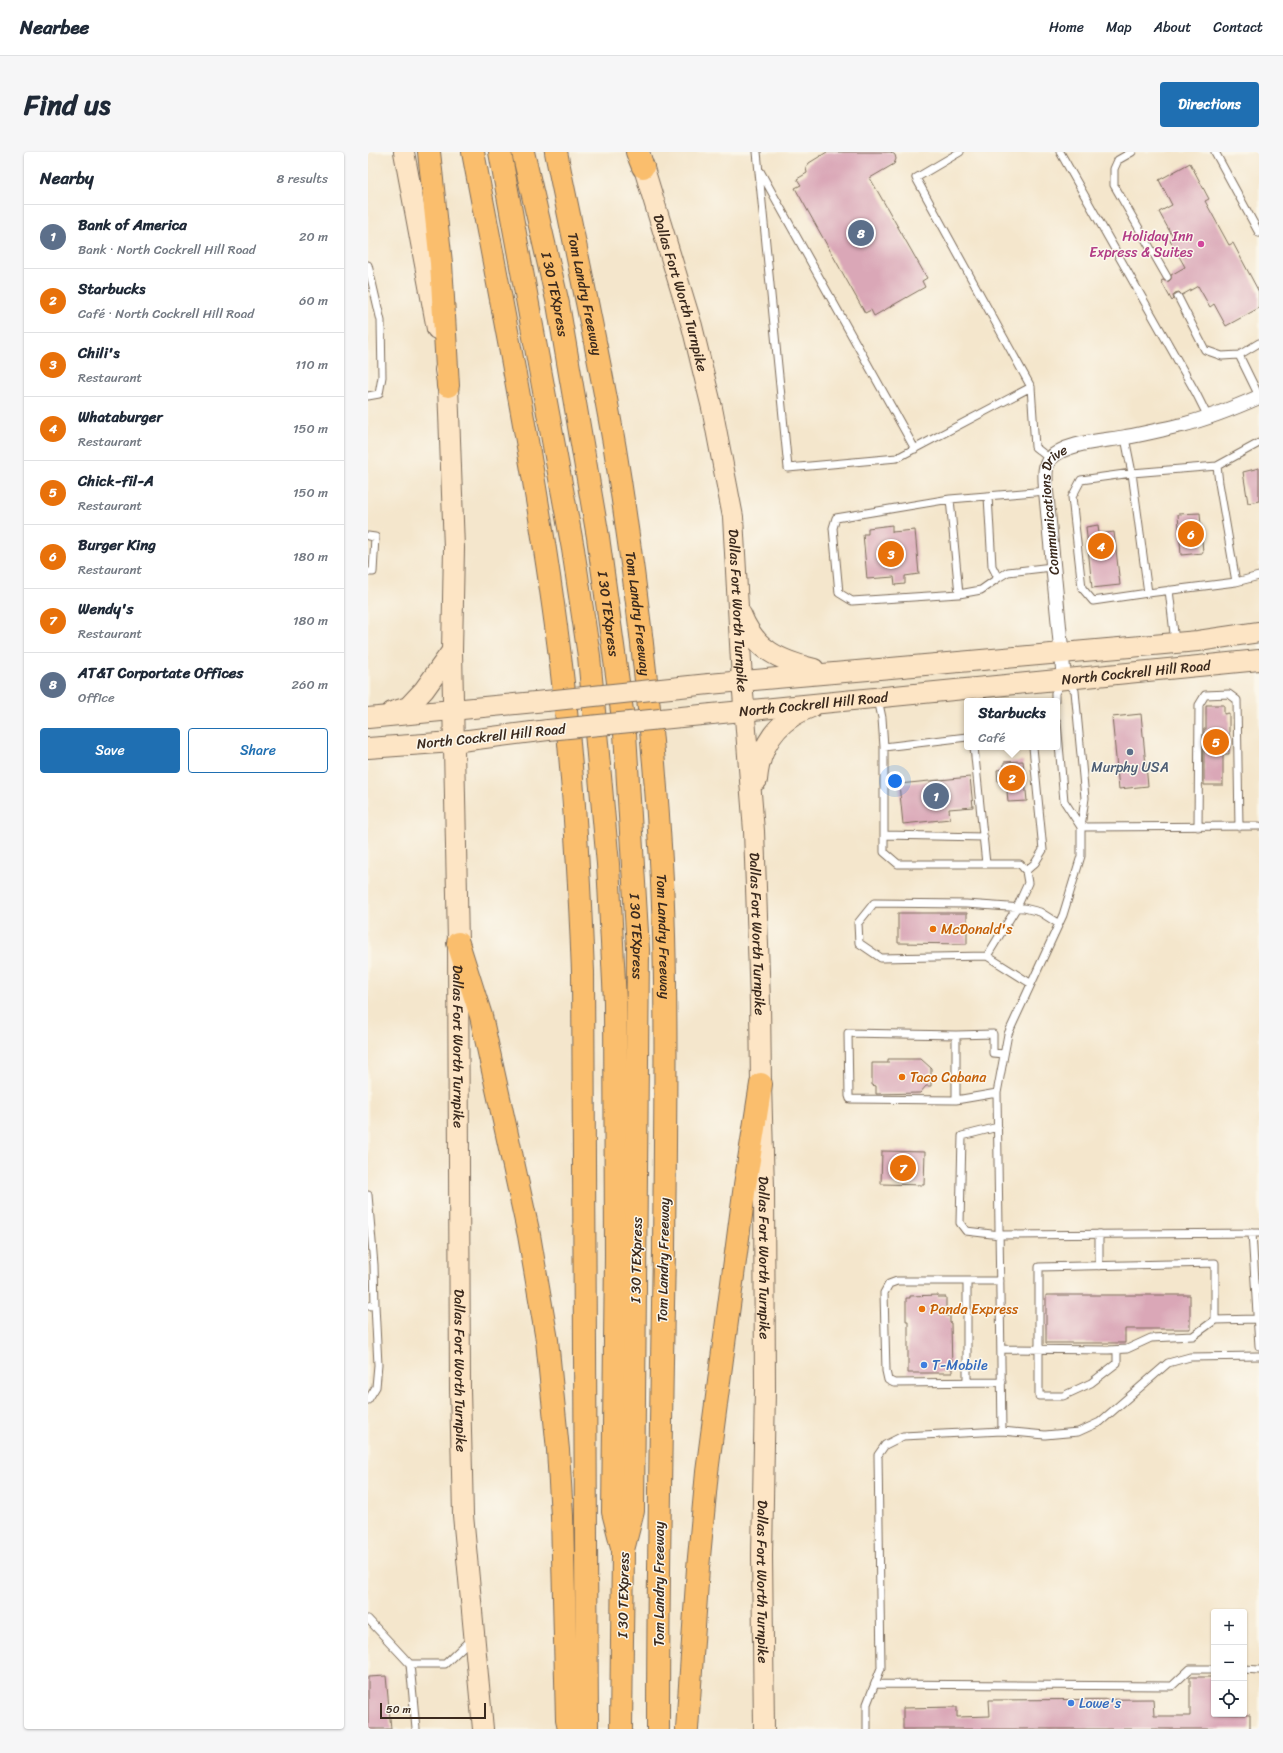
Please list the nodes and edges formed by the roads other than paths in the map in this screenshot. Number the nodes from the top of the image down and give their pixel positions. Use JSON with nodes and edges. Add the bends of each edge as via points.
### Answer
{"nodes":[{"id":1,"x":404,"y":152,"type":"edge"},
{"id":2,"x":429,"y":152,"type":"edge"},
{"id":3,"x":473,"y":152,"type":"edge"},
{"id":4,"x":500,"y":152,"type":"edge"},
{"id":5,"x":523,"y":152,"type":"edge"},
{"id":6,"x":556,"y":152,"type":"edge"},
{"id":7,"x":757,"y":152,"type":"edge"},
{"id":8,"x":960,"y":152,"type":"edge"},
{"id":9,"x":1060,"y":152,"type":"edge"},
{"id":10,"x":1132,"y":152,"type":"edge"},
{"id":11,"x":1215,"y":152,"type":"edge"},
{"id":12,"x":640,"y":157,"type":"edge"},
{"id":13,"x":759,"y":168,"type":"junction"},
{"id":14,"x":1259,"y":233,"type":"edge"},
{"id":15,"x":368,"y":265,"type":"edge"},
{"id":16,"x":1167,"y":277,"type":"dead end"},
{"id":17,"x":1178,"y":297,"type":"dead end"},
{"id":18,"x":1259,"y":343,"type":"edge"},
{"id":19,"x":1239,"y":355,"type":"junction"},
{"id":20,"x":448,"y":386,"type":"junction"},
{"id":21,"x":1031,"y":387,"type":"junction"},
{"id":22,"x":368,"y":396,"type":"edge"},
{"id":23,"x":1259,"y":396,"type":"edge"},
{"id":24,"x":1208,"y":417,"type":"junction"},
{"id":25,"x":1125,"y":438,"type":"junction"},
{"id":26,"x":1259,"y":443,"type":"edge"},
{"id":27,"x":915,"y":449,"type":"junction"},
{"id":28,"x":1050,"y":459,"type":"junction"},
{"id":29,"x":1217,"y":466,"type":"junction"},
{"id":30,"x":1132,"y":473,"type":"junction"},
{"id":31,"x":1046,"y":491,"type":"junction"},
{"id":32,"x":988,"y":496,"type":"junction"},
{"id":33,"x":950,"y":499,"type":"junction"},
{"id":34,"x":368,"y":536,"type":"edge"},
{"id":35,"x":1052,"y":567,"type":"junction"},
{"id":36,"x":368,"y":572,"type":"edge"},
{"id":37,"x":1259,"y":576,"type":"edge"},
{"id":38,"x":998,"y":578,"type":"junction"},
{"id":39,"x":1236,"y":582,"type":"junction"},
{"id":40,"x":1169,"y":590,"type":"junction"},
{"id":41,"x":1148,"y":593,"type":"junction"},
{"id":42,"x":959,"y":594,"type":"junction"},
{"id":43,"x":738,"y":605,"type":"junction"},
{"id":44,"x":1259,"y":632,"type":"edge"},
{"id":45,"x":1175,"y":643,"type":"junction"},
{"id":46,"x":452,"y":651,"type":"junction"},
{"id":47,"x":1061,"y":652,"type":"junction"},
{"id":48,"x":1259,"y":660,"type":"edge"},
{"id":49,"x":825,"y":672,"type":"junction"},
{"id":50,"x":1064,"y":679,"type":"junction"},
{"id":51,"x":742,"y":680,"type":"junction"},
{"id":52,"x":877,"y":697,"type":"junction"},
{"id":53,"x":1055,"y":698,"type":"edge"},
{"id":54,"x":830,"y":702,"type":"junction"},
{"id":55,"x":453,"y":709,"type":"junction"},
{"id":56,"x":744,"y":710,"type":"junction"},
{"id":57,"x":371,"y":718,"type":"edge"},
{"id":58,"x":964,"y":738,"type":"edge"},
{"id":59,"x":453,"y":742,"type":"junction"},
{"id":60,"x":884,"y":747,"type":"junction"},
{"id":61,"x":368,"y":748,"type":"edge"},
{"id":62,"x":974,"y":750,"type":"edge"},
{"id":63,"x":1033,"y":750,"type":"edge"},
{"id":64,"x":1059,"y":750,"type":"edge"},
{"id":65,"x":753,"y":818,"type":"junction"},
{"id":66,"x":1259,"y":826,"type":"edge"},
{"id":67,"x":1198,"y":827,"type":"junction"},
{"id":68,"x":1239,"y":827,"type":"junction"},
{"id":69,"x":1082,"y":828,"type":"junction"},
{"id":70,"x":884,"y":835,"type":"junction"},
{"id":71,"x":984,"y":837,"type":"junction"},
{"id":72,"x":986,"y":864,"type":"junction"},
{"id":73,"x":1026,"y":871,"type":"junction"},
{"id":74,"x":1017,"y":907,"type":"junction"},
{"id":75,"x":1059,"y":924,"type":"junction"},
{"id":76,"x":458,"y":943,"type":"junction"},
{"id":77,"x":987,"y":956,"type":"junction"},
{"id":78,"x":1030,"y":984,"type":"junction"},
{"id":79,"x":956,"y":1035,"type":"junction"},
{"id":80,"x":1004,"y":1054,"type":"junction"},
{"id":81,"x":761,"y":1084,"type":"junction"},
{"id":82,"x":997,"y":1093,"type":"junction"},
{"id":83,"x":956,"y":1100,"type":"junction"},
{"id":84,"x":998,"y":1127,"type":"junction"},
{"id":85,"x":368,"y":1195,"type":"edge"},
{"id":86,"x":1256,"y":1233,"type":"edge"},
{"id":87,"x":1099,"y":1234,"type":"junction"},
{"id":88,"x":1000,"y":1235,"type":"junction"},
{"id":89,"x":1099,"y":1266,"type":"junction"},
{"id":90,"x":967,"y":1282,"type":"junction"},
{"id":91,"x":1000,"y":1282,"type":"junction"},
{"id":92,"x":371,"y":1305,"type":"edge"},
{"id":93,"x":1257,"y":1319,"type":"junction"},
{"id":94,"x":1215,"y":1320,"type":"junction"},
{"id":95,"x":1259,"y":1346,"type":"edge"},
{"id":96,"x":1001,"y":1349,"type":"junction"},
{"id":97,"x":1040,"y":1350,"type":"junction"},
{"id":98,"x":1117,"y":1350,"type":"junction"},
{"id":99,"x":1259,"y":1356,"type":"edge"},
{"id":100,"x":967,"y":1382,"type":"junction"},
{"id":101,"x":1002,"y":1382,"type":"junction"},
{"id":102,"x":368,"y":1400,"type":"edge"},
{"id":103,"x":1002,"y":1431,"type":"junction"},
{"id":104,"x":623,"y":1550,"type":"junction"},
{"id":105,"x":368,"y":1619,"type":"edge"},
{"id":106,"x":474,"y":1636,"type":"junction"},
{"id":107,"x":410,"y":1664,"type":"junction"},
{"id":108,"x":1211,"y":1669,"type":"edge"},
{"id":109,"x":1247,"y":1670,"type":"edge"},
{"id":110,"x":1259,"y":1670,"type":"edge"},
{"id":111,"x":875,"y":1684,"type":"junction"},
{"id":112,"x":416,"y":1729,"type":"edge"},
{"id":113,"x":482,"y":1729,"type":"edge"},
{"id":114,"x":570,"y":1729,"type":"edge"},
{"id":115,"x":587,"y":1729,"type":"edge"},
{"id":116,"x":621,"y":1729,"type":"edge"},
{"id":117,"x":658,"y":1729,"type":"edge"},
{"id":118,"x":687,"y":1729,"type":"edge"},
{"id":119,"x":764,"y":1729,"type":"edge"},
{"id":120,"x":867,"y":1729,"type":"edge"}],
"edges":[{"from":1,"to":20,"type":"main road","name":"Dallas Fort Worth Turnpike"},
{"from":2,"to":20,"type":"highway","via":[[441,263]]},
{"from":3,"to":115,"type":"highway","via":[[531,459],[560,656],[572,773],[583,972]]},
{"from":4,"to":104,"type":"highway","via":[[573,549],[589,656],[608,864],[615,1002],[613,1512]]},
{"from":5,"to":104,"type":"highway","name":"I 30 TEXpress","via":[[559,312],[598,537],[625,733],[638,949],[633,1511]]},
{"from":6,"to":117,"type":"highway","name":"Tom Landry Freeway","via":[[615,449],[630,550],[653,756],[660,859],[665,963],[666,1068]]},
{"from":7,"to":13,"type":"lane"},
{"from":8,"to":21,"type":"lane","via":[[916,178]]},
{"from":9,"to":24,"type":"lane"},
{"from":10,"to":16,"type":"lane","via":[[1118,160],[1114,169],[1114,185]]},
{"from":11,"to":14,"type":"lane"},
{"from":12,"to":43,"type":"main road","name":"Dallas Fort Worth Turnpike","via":[[692,326],[712,408],[733,517]]},
{"from":13,"to":27,"type":"lane"},
{"from":13,"to":27,"type":"lane","via":[[788,468],[897,458]]},
{"from":15,"to":22,"type":"lane","via":[[381,321],[382,377],[379,394]]},
{"from":17,"to":19,"type":"lane","via":[[1205,350],[1222,356]]},
{"from":18,"to":19,"type":"lane"},
{"from":19,"to":23,"type":"lane"},
{"from":20,"to":46,"type":"main road","name":"Dallas Fort Worth Turnpike","via":[[454,548]]},
{"from":21,"to":27,"type":"lane"},
{"from":21,"to":28,"type":"lane","via":[[1035,447]]},
{"from":23,"to":24,"type":"street","name":"Communications Drive"},
{"from":24,"to":25,"type":"street","name":"Communications Drive"},
{"from":25,"to":28,"type":"street","name":"Communications Drive","via":[[1075,445]]},
{"from":25,"to":30,"type":"lane"},
{"from":26,"to":29,"type":"lane"},
{"from":28,"to":31,"type":"street","name":"Communications Drive","via":[[1046,468]]},
{"from":29,"to":30,"type":"lane"},
{"from":29,"to":39,"type":"lane"},
{"from":30,"to":41,"type":"lane"},
{"from":30,"to":41,"type":"lane","via":[[1081,480],[1072,497],[1082,588],[1093,601]]},
{"from":31,"to":32,"type":"lane"},
{"from":31,"to":35,"type":"street","name":"Communications Drive"},
{"from":32,"to":33,"type":"lane"},
{"from":32,"to":38,"type":"lane","via":[[992,566]]},
{"from":33,"to":42,"type":"lane"},
{"from":33,"to":42,"type":"lane","via":[[836,518],[833,528],[839,593],[852,601]]},
{"from":34,"to":36,"type":"lane","via":[[374,537],[373,572]]},
{"from":35,"to":38,"type":"lane","via":[[1008,572]]},
{"from":35,"to":47,"type":"street","name":"Communications Drive"},
{"from":37,"to":39,"type":"lane"},
{"from":38,"to":42,"type":"lane","via":[[982,590]]},
{"from":39,"to":40,"type":"lane"},
{"from":40,"to":41,"type":"lane"},
{"from":40,"to":45,"type":"lane"},
{"from":43,"to":49,"type":"main road","via":[[746,627],[758,643],[769,652],[788,662]]},
{"from":43,"to":51,"type":"main road","name":"Dallas Fort Worth Turnpike"},
{"from":44,"to":45,"type":"main road","name":"North Cockrell Hill Road"},
{"from":45,"to":47,"type":"main road","name":"North Cockrell Hill Road"},
{"from":46,"to":55,"type":"main road","name":"Dallas Fort Worth Turnpike"},
{"from":46,"to":57,"type":"main road","via":[[424,690],[408,707]]},
{"from":47,"to":49,"type":"main road","name":"North Cockrell Hill Road"},
{"from":47,"to":50,"type":"street","name":"Communications Drive"},
{"from":48,"to":50,"type":"main road","name":"North Cockrell Hill Road"},
{"from":49,"to":51,"type":"main road","name":"North Cockrell Hill Road"},
{"from":50,"to":52,"type":"main road","name":"North Cockrell Hill Road","via":[[969,691]]},
{"from":50,"to":53,"type":"lane","via":[[1055,693]]},
{"from":50,"to":69,"type":"lane","via":[[1075,691],[1085,798]]},
{"from":51,"to":55,"type":"main road","name":"North Cockrell Hill Road","bridge":true},
{"from":51,"to":56,"type":"main road","name":"Dallas Fort Worth Turnpike"},
{"from":52,"to":54,"type":"main road","name":"North Cockrell Hill Road"},
{"from":52,"to":60,"type":"lane","via":[[882,718]]},
{"from":54,"to":56,"type":"main road","name":"North Cockrell Hill Road"},
{"from":54,"to":65,"type":"main road","via":[[802,711],[782,725],[767,742],[758,763]]},
{"from":55,"to":57,"type":"main road","name":"North Cockrell Hill Road"},
{"from":55,"to":59,"type":"main road","name":"Dallas Fort Worth Turnpike"},
{"from":56,"to":59,"type":"main road","name":"North Cockrell Hill Road","bridge":true},
{"from":56,"to":65,"type":"main road","name":"Dallas Fort Worth Turnpike"},
{"from":58,"to":60,"type":"lane"},
{"from":59,"to":61,"type":"main road","name":"North Cockrell Hill Road"},
{"from":59,"to":76,"type":"main road","name":"Dallas Fort Worth Turnpike"},
{"from":60,"to":70,"type":"lane"},
{"from":62,"to":71,"type":"lane"},
{"from":63,"to":73,"type":"lane","via":[[1043,850]]},
{"from":64,"to":69,"type":"lane","via":[[1064,801]]},
{"from":65,"to":81,"type":"main road","name":"Dallas Fort Worth Turnpike"},
{"from":66,"to":68,"type":"lane"},
{"from":67,"to":68,"type":"lane"},
{"from":67,"to":68,"type":"lane","via":[[1199,705],[1205,695],[1230,694],[1237,700]]},
{"from":67,"to":69,"type":"lane"},
{"from":69,"to":75,"type":"lane","via":[[1081,856]]},
{"from":70,"to":71,"type":"lane"},
{"from":70,"to":72,"type":"lane","via":[[884,852],[898,864]]},
{"from":71,"to":72,"type":"lane"},
{"from":72,"to":73,"type":"lane","via":[[1020,864]]},
{"from":73,"to":74,"type":"lane","via":[[1028,883]]},
{"from":74,"to":75,"type":"lane","via":[[1040,912]]},
{"from":74,"to":77,"type":"lane"},
{"from":74,"to":77,"type":"lane","via":[[874,903],[858,922],[859,944],[880,958]]},
{"from":75,"to":78,"type":"lane"},
{"from":76,"to":106,"type":"main road","name":"Dallas Fort Worth Turnpike","via":[[460,1389],[463,1515]]},
{"from":76,"to":114,"type":"highway","via":[[481,1016],[529,1235],[547,1340],[562,1516],[567,1720]]},
{"from":77,"to":78,"type":"lane"},
{"from":78,"to":80,"type":"lane","via":[[1008,1034]]},
{"from":79,"to":80,"type":"lane","via":[[993,1034],[993,1053]]},
{"from":79,"to":83,"type":"lane"},
{"from":79,"to":83,"type":"lane","via":[[848,1033],[850,1099]]},
{"from":80,"to":82,"type":"lane"},
{"from":81,"to":118,"type":"highway","via":[[707,1472]]},
{"from":81,"to":119,"type":"main road","name":"Dallas Fort Worth Turnpike","via":[[765,1389],[762,1554]]},
{"from":82,"to":83,"type":"lane"},
{"from":82,"to":84,"type":"lane"},
{"from":84,"to":88,"type":"lane"},
{"from":84,"to":88,"type":"lane","via":[[962,1136],[960,1223],[966,1232]]},
{"from":85,"to":92,"type":"lane","via":[[374,1265]]},
{"from":86,"to":87,"type":"lane"},
{"from":86,"to":93,"type":"lane"},
{"from":87,"to":88,"type":"lane"},
{"from":87,"to":89,"type":"lane"},
{"from":88,"to":91,"type":"lane"},
{"from":89,"to":94,"type":"lane","via":[[1215,1263]]},
{"from":89,"to":97,"type":"lane","via":[[1039,1267]]},
{"from":90,"to":91,"type":"lane"},
{"from":90,"to":100,"type":"lane"},
{"from":90,"to":100,"type":"lane","via":[[897,1282],[889,1284],[884,1293],[888,1380],[894,1383]]},
{"from":91,"to":96,"type":"lane"},
{"from":92,"to":102,"type":"lane","via":[[378,1365],[376,1387]]},
{"from":93,"to":94,"type":"lane"},
{"from":93,"to":95,"type":"lane"},
{"from":94,"to":98,"type":"lane","via":[[1193,1336],[1151,1338],[1127,1349]]},
{"from":96,"to":97,"type":"lane"},
{"from":96,"to":101,"type":"lane"},
{"from":97,"to":98,"type":"lane"},
{"from":97,"to":98,"type":"lane","via":[[1040,1396],[1063,1396],[1091,1383],[1117,1363]]},
{"from":99,"to":103,"type":"lane","via":[[1190,1357],[1168,1364],[1100,1422],[1078,1432],[1045,1435]]},
{"from":100,"to":101,"type":"lane"},
{"from":101,"to":103,"type":"lane"},
{"from":103,"to":111,"type":"lane","via":[[903,1436],[885,1445],[878,1455],[881,1668]]},
{"from":104,"to":116,"type":"highway","name":"I 30 TEXpress"},
{"from":105,"to":107,"type":"lane"},
{"from":106,"to":107,"type":"lane","via":[[445,1664]]},
{"from":106,"to":113,"type":"main road","name":"Dallas Fort Worth Turnpike"},
{"from":107,"to":112,"type":"lane"},
{"from":108,"to":111,"type":"lane","via":[[1190,1669],[1172,1686]]},
{"from":109,"to":110,"type":"lane"},
{"from":111,"to":120,"type":"lane","via":[[867,1704]]}]}
